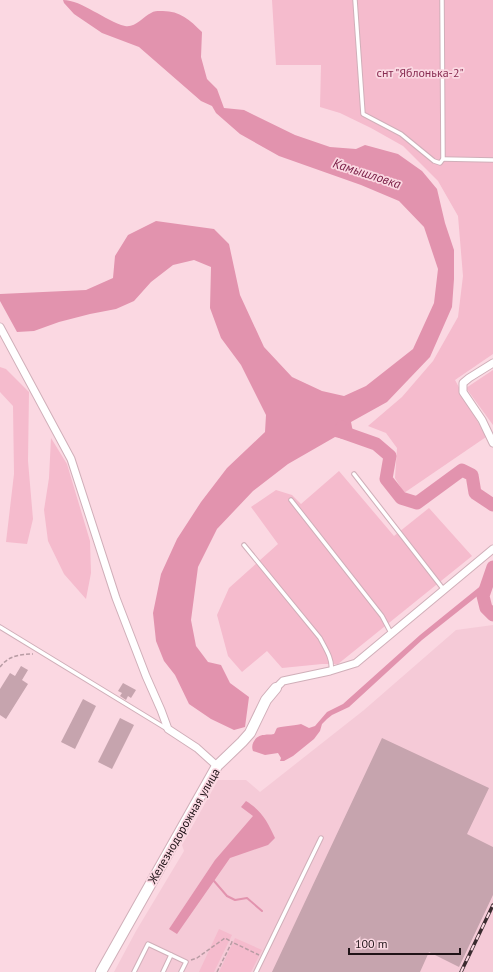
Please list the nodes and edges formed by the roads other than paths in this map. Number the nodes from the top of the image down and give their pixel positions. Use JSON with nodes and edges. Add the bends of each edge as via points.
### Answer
{"nodes":[{"id":1,"x":355,"y":0,"type":"edge"},
{"id":2,"x":442,"y":0,"type":"edge"},
{"id":3,"x":443,"y":158,"type":"junction"},
{"id":4,"x":493,"y":160,"type":"edge"},
{"id":5,"x":0,"y":327,"type":"edge"},
{"id":6,"x":493,"y":363,"type":"edge"},
{"id":7,"x":493,"y":443,"type":"edge"},
{"id":8,"x":354,"y":474,"type":"dead end"},
{"id":9,"x":291,"y":500,"type":"dead end"},
{"id":10,"x":244,"y":545,"type":"dead end"},
{"id":11,"x":493,"y":549,"type":"edge"},
{"id":12,"x":444,"y":590,"type":"junction"},
{"id":13,"x":0,"y":627,"type":"edge"},
{"id":14,"x":391,"y":633,"type":"junction"},
{"id":15,"x":330,"y":671,"type":"junction"},
{"id":16,"x":276,"y":688,"type":"joint"},
{"id":17,"x":168,"y":729,"type":"junction"},
{"id":18,"x":217,"y":766,"type":"junction"},
{"id":19,"x":320,"y":838,"type":"dead end"},
{"id":20,"x":171,"y":955,"type":"junction"},
{"id":21,"x":102,"y":972,"type":"edge"},
{"id":22,"x":134,"y":972,"type":"edge"},
{"id":23,"x":163,"y":972,"type":"edge"},
{"id":24,"x":181,"y":972,"type":"edge"},
{"id":25,"x":256,"y":972,"type":"edge"}],
"edges":[{"from":1,"to":3,"type":"lane","via":[[363,114],[401,134],[434,161],[440,163]]},
{"from":2,"to":3,"type":"lane"},
{"from":3,"to":4,"type":"lane"},
{"from":5,"to":17,"type":"street","via":[[71,459],[116,598]]},
{"from":6,"to":7,"type":"street","via":[[463,383],[463,392],[482,420]]},
{"from":8,"to":12,"type":"lane"},
{"from":9,"to":14,"type":"lane","via":[[382,616]]},
{"from":10,"to":15,"type":"lane","via":[[320,638],[332,666]]},
{"from":11,"to":12,"type":"street"},
{"from":12,"to":14,"type":"street"},
{"from":13,"to":17,"type":"lane"},
{"from":14,"to":15,"type":"street","via":[[356,662]]},
{"from":15,"to":16,"type":"street","via":[[283,681]]},
{"from":16,"to":18,"type":"street","name":"Железнодорожная улица","via":[[266,700],[250,733]]},
{"from":17,"to":18,"type":"street","via":[[197,748]]},
{"from":18,"to":21,"type":"street","name":"Железнодорожная улица"},
{"from":19,"to":25,"type":"lane"},
{"from":20,"to":22,"type":"lane","via":[[148,944]]},
{"from":20,"to":23,"type":"lane"},
{"from":20,"to":24,"type":"lane","via":[[186,962]]}]}
